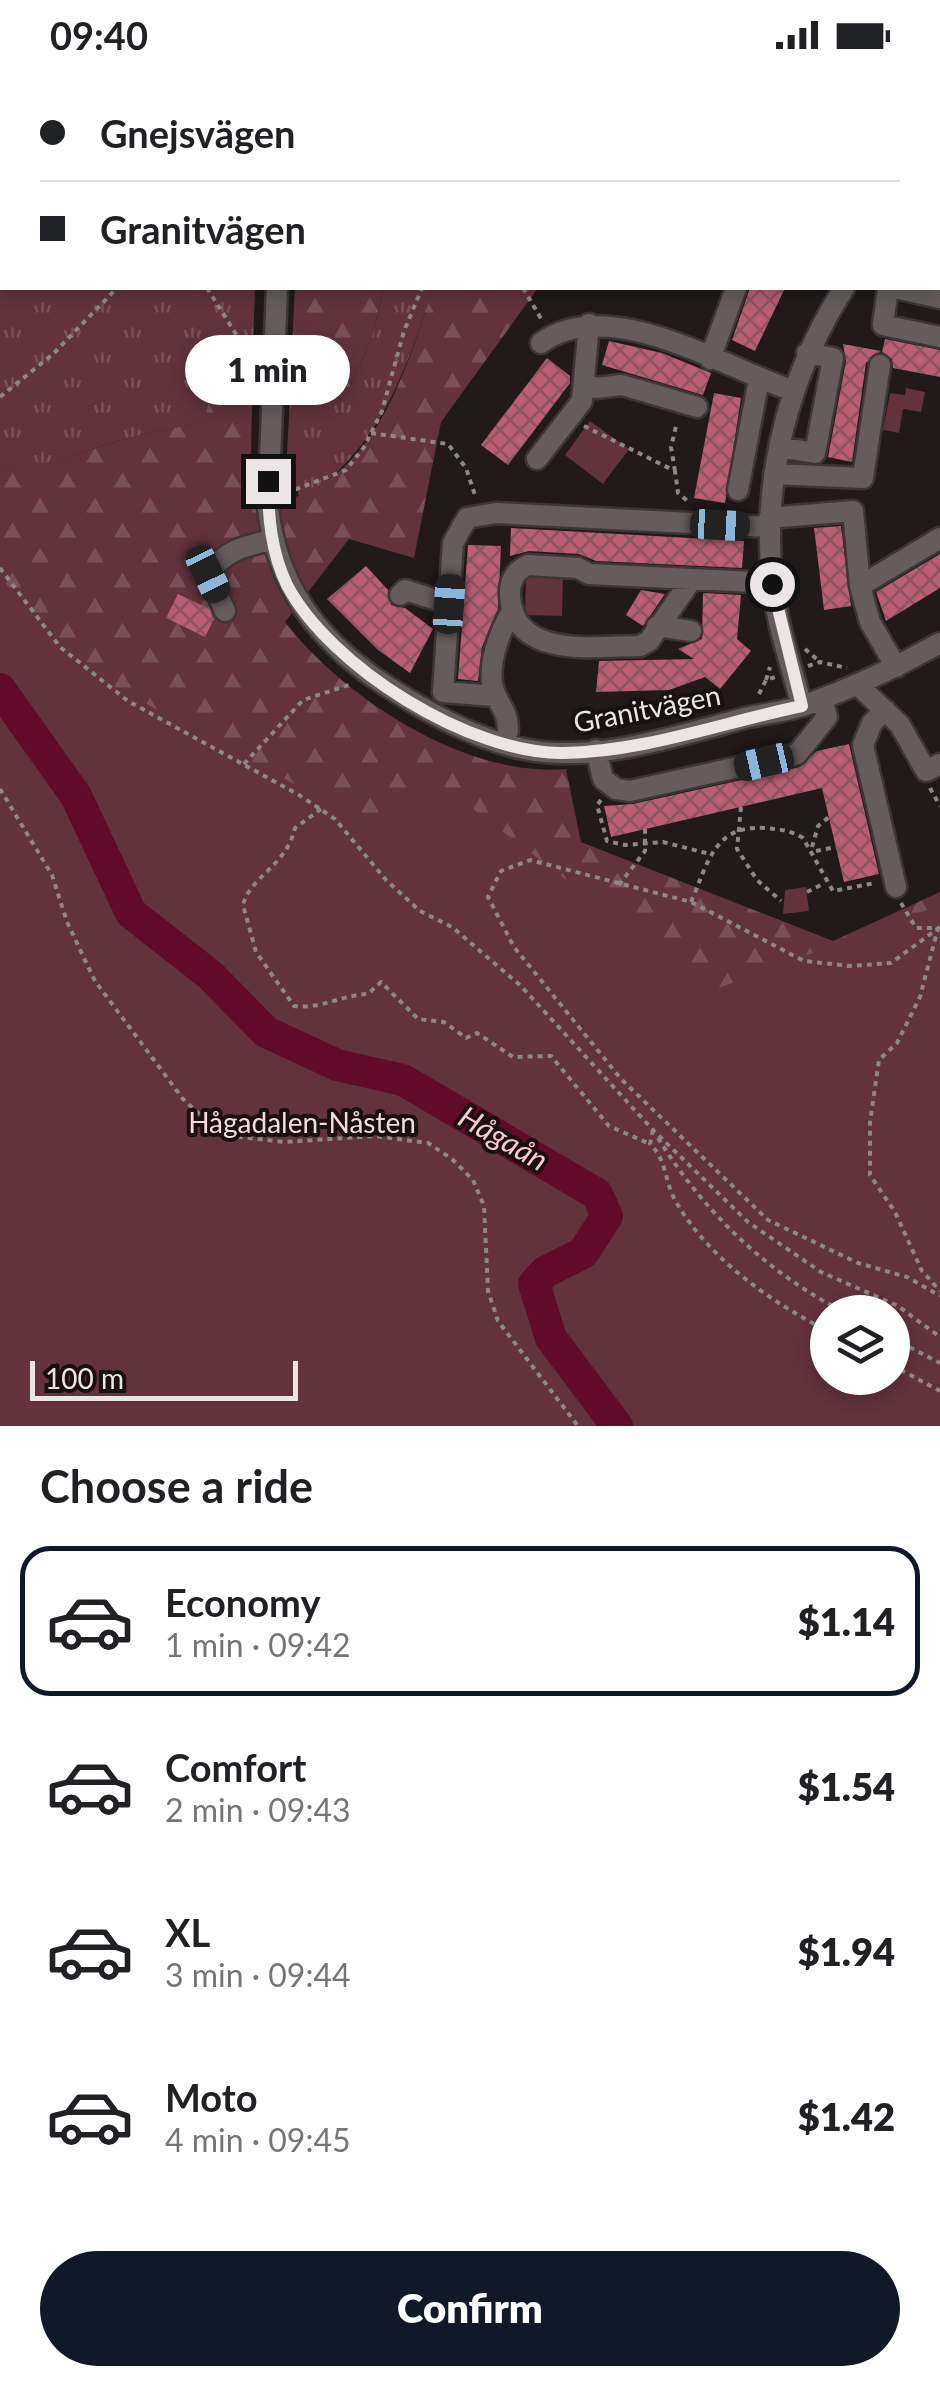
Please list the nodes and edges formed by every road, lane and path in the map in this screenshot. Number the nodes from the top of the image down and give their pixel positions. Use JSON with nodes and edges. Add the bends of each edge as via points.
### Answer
{"nodes":[{"id":1,"x":115,"y":290,"type":"edge"},
{"id":2,"x":207,"y":290,"type":"edge"},
{"id":3,"x":277,"y":290,"type":"edge"},
{"id":4,"x":421,"y":290,"type":"edge"},
{"id":5,"x":524,"y":290,"type":"edge"},
{"id":6,"x":735,"y":290,"type":"edge"},
{"id":7,"x":843,"y":290,"type":"edge"},
{"id":8,"x":892,"y":290,"type":"edge"},
{"id":9,"x":902,"y":290,"type":"edge"},
{"id":10,"x":940,"y":298,"type":"edge"},
{"id":11,"x":589,"y":324,"type":"junction"},
{"id":12,"x":549,"y":337,"type":"joint"},
{"id":13,"x":940,"y":337,"type":"edge"},
{"id":14,"x":258,"y":352,"type":"dead end"},
{"id":15,"x":807,"y":353,"type":"junction"},
{"id":16,"x":710,"y":359,"type":"junction"},
{"id":17,"x":880,"y":365,"type":"dead end"},
{"id":18,"x":758,"y":379,"type":"junction"},
{"id":19,"x":585,"y":383,"type":"junction"},
{"id":20,"x":794,"y":390,"type":"junction"},
{"id":21,"x":0,"y":397,"type":"edge"},
{"id":22,"x":690,"y":405,"type":"joint"},
{"id":23,"x":571,"y":415,"type":"junction"},
{"id":24,"x":371,"y":433,"type":"junction"},
{"id":25,"x":779,"y":446,"type":"junction"},
{"id":26,"x":537,"y":459,"type":"dead end"},
{"id":27,"x":674,"y":470,"type":"junction"},
{"id":28,"x":774,"y":474,"type":"junction"},
{"id":29,"x":738,"y":490,"type":"dead end"},
{"id":30,"x":281,"y":494,"type":"dead end"},
{"id":31,"x":692,"y":504,"type":"dead end"},
{"id":32,"x":479,"y":516,"type":"junction"},
{"id":33,"x":769,"y":522,"type":"junction"},
{"id":34,"x":940,"y":538,"type":"edge"},
{"id":35,"x":272,"y":540,"type":"junction"},
{"id":36,"x":0,"y":568,"type":"edge"},
{"id":37,"x":692,"y":578,"type":"junction"},
{"id":38,"x":772,"y":584,"type":"junction"},
{"id":39,"x":860,"y":586,"type":"junction"},
{"id":40,"x":400,"y":595,"type":"dead end"},
{"id":41,"x":449,"y":604,"type":"junction"},
{"id":42,"x":514,"y":610,"type":"junction"},
{"id":43,"x":225,"y":611,"type":"dead end"},
{"id":44,"x":657,"y":626,"type":"junction"},
{"id":45,"x":691,"y":631,"type":"dead end"},
{"id":46,"x":940,"y":643,"type":"edge"},
{"id":47,"x":896,"y":667,"type":"junction"},
{"id":48,"x":858,"y":684,"type":"junction"},
{"id":49,"x":364,"y":692,"type":"dead end"},
{"id":50,"x":496,"y":696,"type":"junction"},
{"id":51,"x":822,"y":699,"type":"junction"},
{"id":52,"x":802,"y":706,"type":"junction"},
{"id":53,"x":892,"y":713,"type":"junction"},
{"id":54,"x":508,"y":731,"type":"dead end"},
{"id":55,"x":596,"y":750,"type":"junction"},
{"id":56,"x":244,"y":764,"type":"junction"},
{"id":57,"x":940,"y":764,"type":"edge"},
{"id":58,"x":612,"y":786,"type":"junction"},
{"id":59,"x":0,"y":789,"type":"edge"},
{"id":60,"x":741,"y":807,"type":"dead end"},
{"id":61,"x":321,"y":809,"type":"junction"},
{"id":62,"x":829,"y":817,"type":"dead end"},
{"id":63,"x":742,"y":829,"type":"junction"},
{"id":64,"x":645,"y":830,"type":"dead end"},
{"id":65,"x":648,"y":843,"type":"junction"},
{"id":66,"x":836,"y":848,"type":"dead end"},
{"id":67,"x":813,"y":849,"type":"junction"},
{"id":68,"x":710,"y":854,"type":"junction"},
{"id":69,"x":825,"y":883,"type":"junction"},
{"id":70,"x":895,"y":883,"type":"junction"},
{"id":71,"x":619,"y":886,"type":"junction"},
{"id":72,"x":807,"y":892,"type":"dead end"},
{"id":73,"x":781,"y":901,"type":"dead end"},
{"id":74,"x":691,"y":902,"type":"junction"},
{"id":75,"x":939,"y":928,"type":"edge"},
{"id":76,"x":653,"y":1130,"type":"junction"},
{"id":77,"x":650,"y":1144,"type":"junction"},
{"id":78,"x":940,"y":1294,"type":"edge"},
{"id":79,"x":818,"y":1295,"type":"edge"},
{"id":80,"x":810,"y":1321,"type":"edge"},
{"id":81,"x":940,"y":1337,"type":"edge"},
{"id":82,"x":910,"y":1347,"type":"edge"},
{"id":83,"x":940,"y":1362,"type":"edge"},
{"id":84,"x":910,"y":1376,"type":"edge"},
{"id":85,"x":940,"y":1392,"type":"edge"},
{"id":86,"x":578,"y":1426,"type":"edge"}],
"edges":[{"from":1,"to":21,"type":"path"},
{"from":2,"to":14,"type":"path","via":[[257,368]]},
{"from":3,"to":35,"type":"street","name":"Granitvägen","via":[[268,454]]},
{"from":4,"to":24,"type":"path"},
{"from":5,"to":12,"type":"path"},
{"from":6,"to":16,"type":"street"},
{"from":7,"to":15,"type":"street"},
{"from":8,"to":13,"type":"street","via":[[883,325]]},
{"from":9,"to":10,"type":"street"},
{"from":11,"to":12,"type":"street"},
{"from":11,"to":16,"type":"street","via":[[647,334]]},
{"from":11,"to":19,"type":"street"},
{"from":15,"to":20,"type":"street"},
{"from":15,"to":25,"type":"street","via":[[833,358],[815,453]]},
{"from":16,"to":18,"type":"street"},
{"from":17,"to":28,"type":"street","via":[[863,478]]},
{"from":18,"to":20,"type":"street"},
{"from":18,"to":29,"type":"street"},
{"from":19,"to":22,"type":"street","via":[[622,385]]},
{"from":19,"to":23,"type":"street"},
{"from":20,"to":25,"type":"street"},
{"from":22,"to":27,"type":"path","via":[[670,447]]},
{"from":23,"to":26,"type":"street"},
{"from":23,"to":27,"type":"path"},
{"from":24,"to":30,"type":"path","via":[[346,470]]},
{"from":24,"to":32,"type":"path","via":[[448,444],[466,468]]},
{"from":25,"to":28,"type":"street"},
{"from":27,"to":31,"type":"path","via":[[678,494]]},
{"from":28,"to":33,"type":"street"},
{"from":32,"to":33,"type":"street"},
{"from":32,"to":41,"type":"street","via":[[461,525],[453,543]]},
{"from":33,"to":38,"type":"street"},
{"from":33,"to":39,"type":"street","via":[[853,512]]},
{"from":34,"to":39,"type":"street"},
{"from":35,"to":43,"type":"street","via":[[234,548],[208,574]]},
{"from":35,"to":55,"type":"street","name":"Granitvägen","via":[[286,582],[327,640],[398,694],[524,750]]},
{"from":36,"to":56,"type":"path","via":[[60,647],[100,680],[162,722]]},
{"from":37,"to":38,"type":"street"},
{"from":37,"to":42,"type":"street","via":[[528,565],[512,579]]},
{"from":37,"to":44,"type":"street"},
{"from":38,"to":52,"type":"street"},
{"from":39,"to":47,"type":"street","via":[[870,622]]},
{"from":40,"to":41,"type":"street","via":[[405,590]]},
{"from":41,"to":50,"type":"street","via":[[443,692]]},
{"from":42,"to":44,"type":"street","via":[[536,637],[559,647],[640,646]]},
{"from":42,"to":50,"type":"street","via":[[496,646]]},
{"from":44,"to":45,"type":"street"},
{"from":46,"to":47,"type":"street","name":"Granitvägen"},
{"from":47,"to":48,"type":"street","name":"Granitvägen"},
{"from":48,"to":51,"type":"street","name":"Granitvägen"},
{"from":48,"to":53,"type":"street"},
{"from":49,"to":56,"type":"path","via":[[350,682],[302,700]]},
{"from":50,"to":54,"type":"street","via":[[508,712]]},
{"from":51,"to":52,"type":"street","name":"Granitvägen"},
{"from":51,"to":58,"type":"street","via":[[827,718],[797,754],[630,791]]},
{"from":52,"to":55,"type":"street","name":"Granitvägen"},
{"from":53,"to":57,"type":"street","via":[[926,770]]},
{"from":53,"to":70,"type":"street","via":[[872,723],[863,745]]},
{"from":55,"to":58,"type":"street","via":[[603,779]]},
{"from":56,"to":61,"type":"path"},
{"from":58,"to":65,"type":"path","via":[[597,804],[602,833],[616,844]]},
{"from":59,"to":86,"type":"path","via":[[52,875],[95,981],[207,1121],[231,1136],[286,1142],[375,1136],[428,1143],[472,1180],[484,1206],[488,1291],[498,1321]]},
{"from":60,"to":63,"type":"path"},
{"from":61,"to":76,"type":"path","via":[[420,912],[452,927],[521,986]]},
{"from":61,"to":77,"type":"path","via":[[294,828],[292,842],[244,905],[256,952],[294,1006],[325,1007],[346,994],[368,994],[381,982],[418,1018],[444,1022],[466,1038],[477,1033],[513,1056],[552,1056],[609,1126]]},
{"from":62,"to":67,"type":"path","via":[[818,826]]},
{"from":63,"to":67,"type":"path","via":[[792,832]]},
{"from":63,"to":68,"type":"path","via":[[726,833]]},
{"from":63,"to":73,"type":"path","via":[[737,849]]},
{"from":64,"to":65,"type":"path"},
{"from":65,"to":68,"type":"path"},
{"from":65,"to":71,"type":"path"},
{"from":66,"to":67,"type":"path"},
{"from":67,"to":69,"type":"path"},
{"from":68,"to":74,"type":"path"},
{"from":69,"to":70,"type":"path","via":[[842,891]]},
{"from":69,"to":72,"type":"path"},
{"from":70,"to":75,"type":"path","via":[[916,928]]},
{"from":71,"to":74,"type":"path"},
{"from":71,"to":78,"type":"path","via":[[530,860],[502,871],[488,897],[514,947],[622,1079],[768,1220]]},
{"from":74,"to":75,"type":"path","via":[[804,961],[850,966],[891,963]]},
{"from":75,"to":78,"type":"path","via":[[920,997],[879,1060],[870,1175]]},
{"from":76,"to":77,"type":"path"},
{"from":76,"to":79,"type":"path","via":[[681,1176],[746,1248]]},
{"from":76,"to":81,"type":"path","via":[[778,1244],[820,1272],[898,1306]]},
{"from":77,"to":80,"type":"path","via":[[661,1154],[673,1198],[699,1232],[770,1298]]},
{"from":82,"to":83,"type":"path"},
{"from":84,"to":85,"type":"path"}]}
